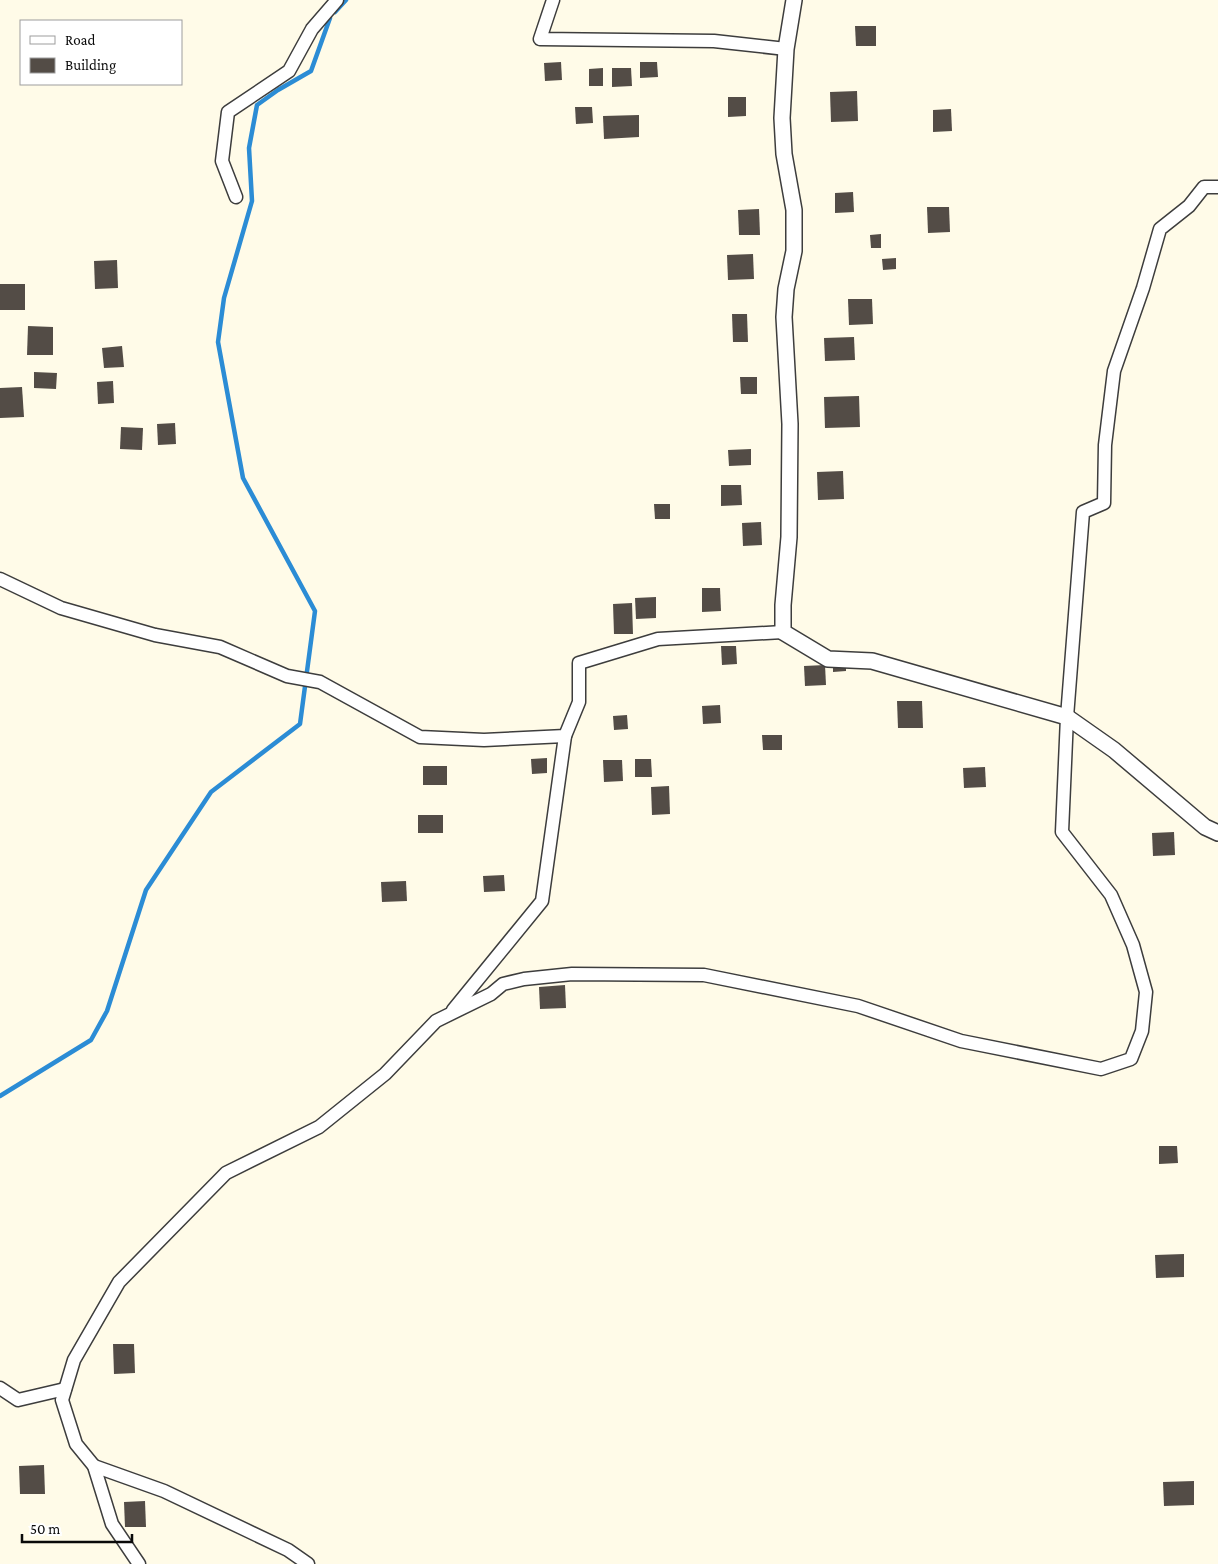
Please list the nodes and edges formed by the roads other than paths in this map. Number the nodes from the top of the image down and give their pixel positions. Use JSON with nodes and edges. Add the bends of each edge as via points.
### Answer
{"nodes":[{"id":1,"x":337,"y":0,"type":"edge"},
{"id":2,"x":554,"y":0,"type":"edge"},
{"id":3,"x":794,"y":0,"type":"edge"},
{"id":4,"x":786,"y":49,"type":"junction"},
{"id":5,"x":1218,"y":188,"type":"edge"},
{"id":6,"x":236,"y":197,"type":"dead end"},
{"id":7,"x":0,"y":579,"type":"edge"},
{"id":8,"x":783,"y":632,"type":"junction"},
{"id":9,"x":1067,"y":717,"type":"junction"},
{"id":10,"x":564,"y":736,"type":"junction"},
{"id":11,"x":1218,"y":833,"type":"edge"},
{"id":12,"x":450,"y":1014,"type":"junction"},
{"id":13,"x":0,"y":1388,"type":"edge"},
{"id":14,"x":65,"y":1389,"type":"junction"},
{"id":15,"x":94,"y":1466,"type":"junction"},
{"id":16,"x":139,"y":1564,"type":"edge"},
{"id":17,"x":308,"y":1564,"type":"edge"}],
"edges":[{"from":1,"to":6,"type":"street","via":[[312,29],[289,71],[228,112],[222,161]]},
{"from":2,"to":4,"type":"street","via":[[540,39],[714,41]]},
{"from":3,"to":4,"type":"street"},
{"from":4,"to":8,"type":"street","via":[[782,118],[784,154],[794,210],[794,251],[784,316],[790,424],[789,537]]},
{"from":5,"to":9,"type":"street","via":[[1204,187],[1189,206],[1160,229],[1114,371],[1105,445],[1104,503],[1083,512]]},
{"from":7,"to":10,"type":"street","via":[[61,608],[155,634],[220,647],[287,676],[320,682],[420,737],[484,740]]},
{"from":8,"to":9,"type":"street","via":[[828,659],[872,661]]},
{"from":8,"to":10,"type":"street","via":[[658,639],[579,663],[579,702]]},
{"from":9,"to":11,"type":"street","via":[[1114,750],[1206,827]]},
{"from":9,"to":12,"type":"street","via":[[1062,832],[1111,894],[1133,945],[1146,992],[1142,1031],[1131,1059],[1101,1069],[961,1041],[858,1006],[704,975],[572,974],[524,978],[503,984],[491,994]]},
{"from":10,"to":12,"type":"street","via":[[542,901]]},
{"from":12,"to":14,"type":"street","via":[[436,1021],[385,1074],[319,1127],[226,1173],[119,1282],[74,1360]]},
{"from":13,"to":14,"type":"street","via":[[18,1400]]},
{"from":14,"to":15,"type":"street","via":[[62,1400],[76,1444]]},
{"from":15,"to":16,"type":"street","via":[[112,1524]]},
{"from":15,"to":17,"type":"street","via":[[164,1491],[288,1550]]}]}
